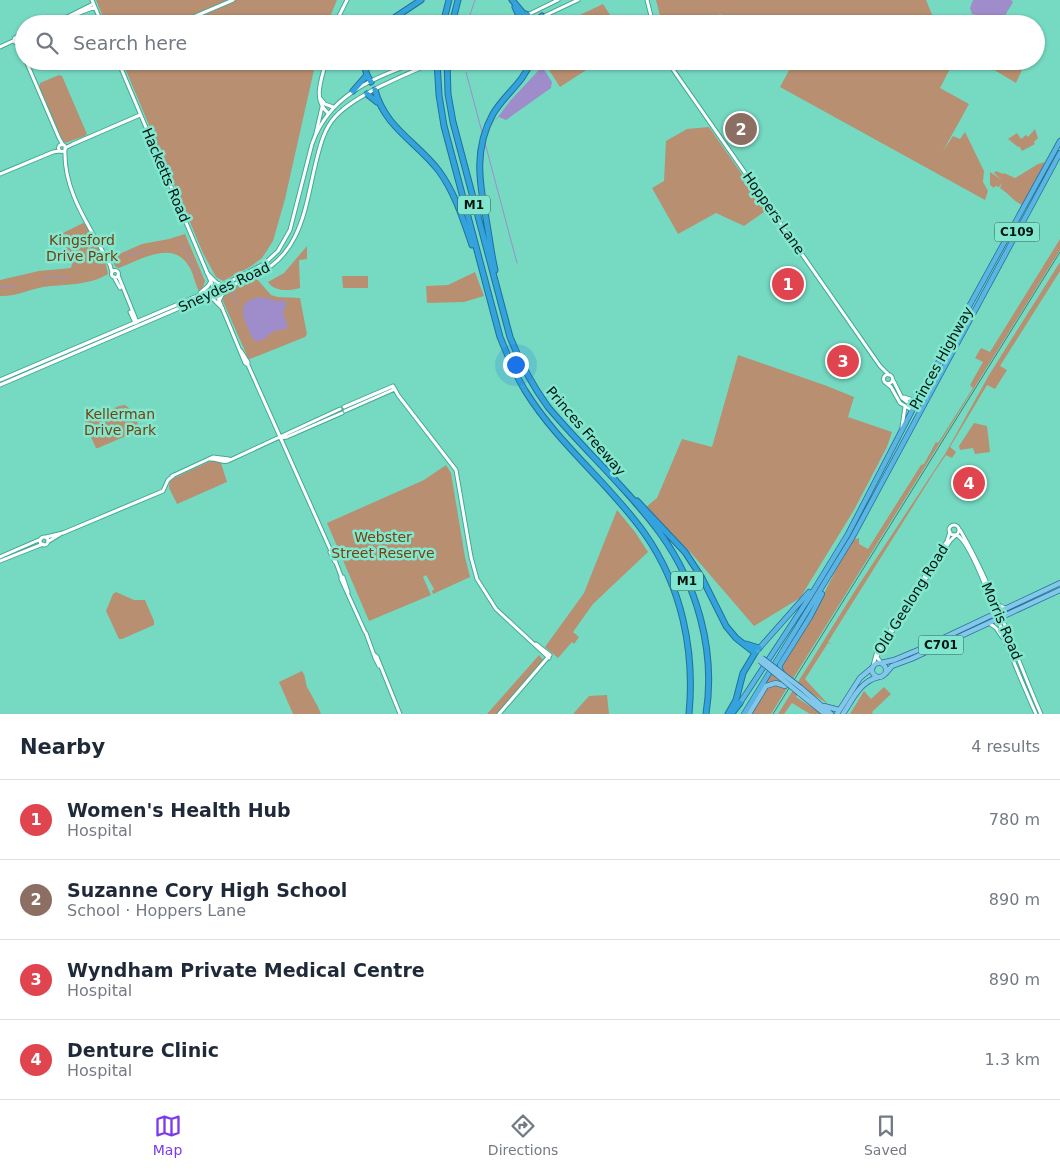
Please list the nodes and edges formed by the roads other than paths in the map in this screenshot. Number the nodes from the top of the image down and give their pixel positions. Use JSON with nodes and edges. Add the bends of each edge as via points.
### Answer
{"nodes":[{"id":1,"x":92,"y":0,"type":"edge"},
{"id":2,"x":233,"y":0,"type":"edge"},
{"id":3,"x":347,"y":0,"type":"edge"},
{"id":4,"x":421,"y":0,"type":"edge"},
{"id":5,"x":449,"y":0,"type":"edge"},
{"id":6,"x":458,"y":0,"type":"edge"},
{"id":7,"x":512,"y":0,"type":"edge"},
{"id":8,"x":558,"y":0,"type":"edge"},
{"id":9,"x":578,"y":0,"type":"edge"},
{"id":10,"x":647,"y":0,"type":"edge"},
{"id":11,"x":94,"y":6,"type":"junction"},
{"id":12,"x":73,"y":15,"type":"edge"},
{"id":13,"x":98,"y":15,"type":"edge"},
{"id":14,"x":198,"y":15,"type":"edge"},
{"id":15,"x":340,"y":15,"type":"edge"},
{"id":16,"x":398,"y":15,"type":"edge"},
{"id":17,"x":445,"y":15,"type":"edge"},
{"id":18,"x":454,"y":15,"type":"edge"},
{"id":19,"x":519,"y":15,"type":"edge"},
{"id":20,"x":528,"y":15,"type":"joint"},
{"id":21,"x":544,"y":15,"type":"edge"},
{"id":22,"x":651,"y":15,"type":"edge"},
{"id":23,"x":15,"y":42,"type":"edge"},
{"id":24,"x":0,"y":47,"type":"edge"},
{"id":25,"x":30,"y":70,"type":"edge"},
{"id":26,"x":122,"y":70,"type":"edge"},
{"id":27,"x":324,"y":70,"type":"edge"},
{"id":28,"x":365,"y":70,"type":"edge"},
{"id":29,"x":399,"y":70,"type":"edge"},
{"id":30,"x":419,"y":70,"type":"edge"},
{"id":31,"x":437,"y":70,"type":"edge"},
{"id":32,"x":447,"y":70,"type":"edge"},
{"id":33,"x":526,"y":70,"type":"edge"},
{"id":34,"x":673,"y":70,"type":"edge"},
{"id":35,"x":366,"y":74,"type":"junction"},
{"id":36,"x":371,"y":82,"type":"junction"},
{"id":37,"x":375,"y":90,"type":"junction"},
{"id":38,"x":353,"y":91,"type":"junction"},
{"id":39,"x":367,"y":94,"type":"junction"},
{"id":40,"x":318,"y":95,"type":"junction"},
{"id":41,"x":381,"y":106,"type":"junction"},
{"id":42,"x":322,"y":107,"type":"junction"},
{"id":43,"x":333,"y":107,"type":"junction"},
{"id":44,"x":328,"y":113,"type":"junction"},
{"id":45,"x":140,"y":115,"type":"junction"},
{"id":46,"x":334,"y":118,"type":"junction"},
{"id":47,"x":316,"y":133,"type":"junction"},
{"id":48,"x":1060,"y":140,"type":"edge"},
{"id":49,"x":62,"y":148,"type":"junction"},
{"id":50,"x":1060,"y":153,"type":"edge"},
{"id":51,"x":0,"y":174,"type":"edge"},
{"id":52,"x":1022,"y":208,"type":"junction"},
{"id":53,"x":1028,"y":212,"type":"junction"},
{"id":54,"x":114,"y":271,"type":"junction"},
{"id":55,"x":207,"y":273,"type":"junction"},
{"id":56,"x":116,"y":276,"type":"junction"},
{"id":57,"x":484,"y":280,"type":"junction"},
{"id":58,"x":210,"y":281,"type":"junction"},
{"id":59,"x":236,"y":284,"type":"junction"},
{"id":60,"x":223,"y":285,"type":"junction"},
{"id":61,"x":215,"y":291,"type":"junction"},
{"id":62,"x":196,"y":296,"type":"junction"},
{"id":63,"x":207,"y":296,"type":"junction"},
{"id":64,"x":220,"y":301,"type":"junction"},
{"id":65,"x":222,"y":308,"type":"junction"},
{"id":66,"x":968,"y":309,"type":"junction"},
{"id":67,"x":973,"y":312,"type":"junction"},
{"id":68,"x":504,"y":315,"type":"junction"},
{"id":69,"x":137,"y":323,"type":"junction"},
{"id":70,"x":953,"y":335,"type":"junction"},
{"id":71,"x":959,"y":337,"type":"junction"},
{"id":72,"x":102,"y":340,"type":"junction"},
{"id":73,"x":880,"y":366,"type":"junction"},
{"id":74,"x":889,"y":375,"type":"junction"},
{"id":75,"x":0,"y":380,"type":"edge"},
{"id":76,"x":893,"y":380,"type":"junction"},
{"id":77,"x":885,"y":381,"type":"junction"},
{"id":78,"x":0,"y":386,"type":"edge"},
{"id":79,"x":901,"y":396,"type":"junction"},
{"id":80,"x":919,"y":398,"type":"junction"},
{"id":81,"x":905,"y":407,"type":"junction"},
{"id":82,"x":913,"y":409,"type":"junction"},
{"id":83,"x":919,"y":412,"type":"junction"},
{"id":84,"x":903,"y":430,"type":"junction"},
{"id":85,"x":899,"y":437,"type":"junction"},
{"id":86,"x":280,"y":438,"type":"junction"},
{"id":87,"x":901,"y":447,"type":"junction"},
{"id":88,"x":897,"y":456,"type":"junction"},
{"id":89,"x":887,"y":460,"type":"junction"},
{"id":90,"x":609,"y":475,"type":"junction"},
{"id":91,"x":960,"y":530,"type":"junction"},
{"id":92,"x":950,"y":532,"type":"junction"},
{"id":93,"x":63,"y":533,"type":"junction"},
{"id":94,"x":956,"y":535,"type":"junction"},
{"id":95,"x":850,"y":536,"type":"junction"},
{"id":96,"x":46,"y":537,"type":"junction"},
{"id":97,"x":41,"y":539,"type":"junction"},
{"id":98,"x":48,"y":542,"type":"junction"},
{"id":99,"x":43,"y":544,"type":"junction"},
{"id":100,"x":0,"y":557,"type":"edge"},
{"id":101,"x":0,"y":561,"type":"edge"},
{"id":102,"x":931,"y":569,"type":"junction"},
{"id":103,"x":832,"y":572,"type":"junction"},
{"id":104,"x":822,"y":576,"type":"junction"},
{"id":105,"x":1060,"y":583,"type":"edge"},
{"id":106,"x":1053,"y":586,"type":"junction"},
{"id":107,"x":1058,"y":591,"type":"edge"},
{"id":108,"x":992,"y":597,"type":"junction"},
{"id":109,"x":1005,"y":608,"type":"junction"},
{"id":110,"x":997,"y":612,"type":"junction"},
{"id":111,"x":999,"y":618,"type":"junction"},
{"id":112,"x":989,"y":623,"type":"junction"},
{"id":113,"x":886,"y":638,"type":"junction"},
{"id":114,"x":741,"y":642,"type":"junction"},
{"id":115,"x":1006,"y":642,"type":"junction"},
{"id":116,"x":1012,"y":644,"type":"junction"},
{"id":117,"x":759,"y":648,"type":"junction"},
{"id":118,"x":1009,"y":650,"type":"junction"},
{"id":119,"x":755,"y":653,"type":"junction"},
{"id":120,"x":761,"y":659,"type":"junction"},
{"id":121,"x":881,"y":663,"type":"junction"},
{"id":122,"x":873,"y":667,"type":"junction"},
{"id":123,"x":782,"y":673,"type":"junction"},
{"id":124,"x":886,"y":673,"type":"junction"},
{"id":125,"x":879,"y":677,"type":"junction"},
{"id":126,"x":791,"y":686,"type":"junction"},
{"id":127,"x":800,"y":691,"type":"junction"},
{"id":128,"x":740,"y":703,"type":"joint"},
{"id":129,"x":823,"y":706,"type":"junction"},
{"id":130,"x":840,"y":713,"type":"edge"},
{"id":131,"x":400,"y":714,"type":"edge"},
{"id":132,"x":499,"y":714,"type":"edge"},
{"id":133,"x":690,"y":714,"type":"edge"},
{"id":134,"x":706,"y":714,"type":"edge"},
{"id":135,"x":730,"y":714,"type":"edge"},
{"id":136,"x":744,"y":714,"type":"edge"},
{"id":137,"x":749,"y":714,"type":"edge"},
{"id":138,"x":825,"y":714,"type":"edge"},
{"id":139,"x":831,"y":714,"type":"edge"},
{"id":140,"x":1036,"y":714,"type":"edge"},
{"id":141,"x":1041,"y":714,"type":"edge"}],
"edges":[{"from":1,"to":11,"type":"street"},
{"from":2,"to":14,"type":"street"},
{"from":3,"to":15,"type":"street"},
{"from":4,"to":16,"type":"highway"},
{"from":5,"to":17,"type":"highway"},
{"from":6,"to":18,"type":"highway"},
{"from":7,"to":19,"type":"highway"},
{"from":7,"to":20,"type":"highway"},
{"from":8,"to":20,"type":"street"},
{"from":9,"to":21,"type":"street"},
{"from":10,"to":22,"type":"street"},
{"from":11,"to":12,"type":"street"},
{"from":11,"to":13,"type":"street"},
{"from":23,"to":24,"type":"street"},
{"from":25,"to":49,"type":"street"},
{"from":26,"to":45,"type":"street","name":"Hacketts Road"},
{"from":27,"to":40,"type":"street"},
{"from":28,"to":35,"type":"highway"},
{"from":29,"to":36,"type":"street","name":"Sneydes Road"},
{"from":30,"to":37,"type":"street","name":"Sneydes Road"},
{"from":31,"to":57,"type":"highway","name":"Princes Freeway","number":"M1","via":[[444,126]]},
{"from":32,"to":68,"type":"highway","name":"Princes Freeway","number":"M1","via":[[453,122]]},
{"from":33,"to":68,"type":"highway","via":[[492,116],[479,154],[479,182]]},
{"from":34,"to":73,"type":"street","name":"Hoppers Lane"},
{"from":35,"to":36,"type":"highway"},
{"from":35,"to":38,"type":"highway"},
{"from":36,"to":37,"type":"street"},
{"from":36,"to":38,"type":"street","name":"Sneydes Road"},
{"from":37,"to":39,"type":"street","name":"Sneydes Road"},
{"from":37,"to":41,"type":"highway"},
{"from":38,"to":43,"type":"street","name":"Sneydes Road"},
{"from":39,"to":41,"type":"highway"},
{"from":39,"to":46,"type":"street","name":"Sneydes Road","via":[[350,103]]},
{"from":40,"to":42,"type":"street"},
{"from":40,"to":43,"type":"street","via":[[325,104]]},
{"from":41,"to":57,"type":"highway","via":[[395,128],[428,159],[446,182]]},
{"from":42,"to":44,"type":"street"},
{"from":42,"to":47,"type":"street"},
{"from":43,"to":44,"type":"street","name":"Sneydes Road"},
{"from":44,"to":46,"type":"street"},
{"from":44,"to":47,"type":"street","name":"Sneydes Road"},
{"from":45,"to":49,"type":"street"},
{"from":45,"to":55,"type":"street","name":"Hacketts Road"},
{"from":46,"to":59,"type":"street","name":"Sneydes Road","via":[[319,147],[293,242],[270,267]]},
{"from":47,"to":60,"type":"street","name":"Sneydes Road","via":[[292,226],[284,242],[264,264]]},
{"from":48,"to":52,"type":"highway","name":"Princes Highway","number":"C109"},
{"from":49,"to":51,"type":"street"},
{"from":49,"to":54,"type":"street","via":[[76,203]]},
{"from":50,"to":53,"type":"highway","name":"Princes Highway","number":"C109"},
{"from":52,"to":53,"type":"highway"},
{"from":52,"to":66,"type":"highway","name":"Princes Highway","number":"C109"},
{"from":53,"to":67,"type":"highway","name":"Princes Highway","number":"C109"},
{"from":54,"to":56,"type":"street"},
{"from":54,"to":56,"type":"street","via":[[112,276]]},
{"from":55,"to":58,"type":"street","name":"Hacketts Road"},
{"from":55,"to":60,"type":"street"},
{"from":56,"to":69,"type":"street"},
{"from":57,"to":133,"type":"highway","name":"Princes Freeway","number":"M1","via":[[500,337],[526,392],[552,427],[631,516],[664,566],[687,634],[691,670]]},
{"from":58,"to":61,"type":"street","name":"Hacketts Road"},
{"from":58,"to":62,"type":"street"},
{"from":59,"to":61,"type":"street","name":"Sneydes Road"},
{"from":59,"to":64,"type":"street"},
{"from":60,"to":61,"type":"street","name":"Sneydes Road"},
{"from":61,"to":62,"type":"street","name":"Sneydes Road"},
{"from":61,"to":63,"type":"street","name":"Sneydes Road"},
{"from":61,"to":64,"type":"street","name":"Hacketts Road"},
{"from":62,"to":69,"type":"street","name":"Sneydes Road"},
{"from":63,"to":65,"type":"street"},
{"from":63,"to":69,"type":"street","name":"Sneydes Road"},
{"from":64,"to":65,"type":"street","name":"Hacketts Road"},
{"from":65,"to":86,"type":"street","name":"Hacketts Road"},
{"from":66,"to":67,"type":"highway"},
{"from":66,"to":70,"type":"highway","name":"Princes Highway","number":"C109"},
{"from":67,"to":71,"type":"highway","name":"Princes Highway","number":"C109"},
{"from":68,"to":90,"type":"highway","name":"Princes Freeway","number":"M1","via":[[516,353],[533,387]]},
{"from":69,"to":72,"type":"street","name":"Sneydes Road"},
{"from":70,"to":71,"type":"highway"},
{"from":70,"to":80,"type":"highway","name":"Princes Highway","number":"C109"},
{"from":71,"to":83,"type":"highway","name":"Princes Highway","number":"C109"},
{"from":72,"to":75,"type":"street","name":"Sneydes Road"},
{"from":72,"to":78,"type":"street","name":"Sneydes Road"},
{"from":73,"to":74,"type":"street","name":"Hoppers Lane"},
{"from":73,"to":77,"type":"street","name":"Hoppers Lane"},
{"from":74,"to":76,"type":"street","name":"Hoppers Lane"},
{"from":74,"to":77,"type":"street"},
{"from":76,"to":77,"type":"street","via":[[890,383]]},
{"from":76,"to":79,"type":"street"},
{"from":77,"to":81,"type":"street","name":"Hoppers Lane"},
{"from":79,"to":80,"type":"street","via":[[913,400]]},
{"from":79,"to":82,"type":"street"},
{"from":80,"to":82,"type":"highway","name":"Princes Highway","number":"C109"},
{"from":81,"to":82,"type":"street"},
{"from":81,"to":84,"type":"street"},
{"from":82,"to":83,"type":"highway"},
{"from":82,"to":84,"type":"highway","name":"Princes Highway","number":"C109"},
{"from":83,"to":87,"type":"highway","name":"Princes Highway","number":"C109"},
{"from":84,"to":85,"type":"highway","name":"Princes Highway","number":"C109"},
{"from":85,"to":87,"type":"highway"},
{"from":85,"to":89,"type":"highway","name":"Princes Highway","number":"C109"},
{"from":86,"to":93,"type":"street","via":[[224,462],[210,459],[168,478],[163,490],[157,494]]},
{"from":86,"to":131,"type":"street","name":"Hacketts Road"},
{"from":86,"to":132,"type":"street","via":[[394,388],[456,470],[476,577],[496,609],[550,656]]},
{"from":87,"to":88,"type":"highway","name":"Princes Highway","number":"C109"},
{"from":88,"to":89,"type":"highway"},
{"from":88,"to":95,"type":"highway","name":"Princes Highway","number":"C109"},
{"from":89,"to":95,"type":"highway","name":"Princes Highway","number":"C109"},
{"from":90,"to":114,"type":"highway","via":[[681,547],[702,578],[726,626]]},
{"from":90,"to":134,"type":"highway","name":"Princes Freeway","number":"M1","via":[[670,548],[696,603],[705,643]]},
{"from":91,"to":92,"type":"street","via":[[954,525]]},
{"from":91,"to":94,"type":"street"},
{"from":91,"to":108,"type":"street","name":"Morris Road"},
{"from":92,"to":94,"type":"street"},
{"from":92,"to":102,"type":"street","name":"Old Geelong Road"},
{"from":93,"to":96,"type":"street"},
{"from":93,"to":98,"type":"street"},
{"from":94,"to":102,"type":"street","name":"Old Geelong Road"},
{"from":94,"to":110,"type":"street","name":"Morris Road","via":[[965,543]]},
{"from":95,"to":103,"type":"highway","name":"Princes Highway","number":"C109"},
{"from":95,"to":104,"type":"highway","name":"Princes Highway","number":"C109"},
{"from":96,"to":97,"type":"street"},
{"from":96,"to":98,"type":"street"},
{"from":97,"to":99,"type":"street"},
{"from":97,"to":100,"type":"street"},
{"from":98,"to":99,"type":"street"},
{"from":99,"to":101,"type":"street"},
{"from":102,"to":113,"type":"street","name":"Old Geelong Road"},
{"from":103,"to":123,"type":"highway","bridge":true,"via":[[810,617],[780,665]]},
{"from":103,"to":136,"type":"highway"},
{"from":104,"to":117,"type":"highway"},
{"from":104,"to":128,"type":"highway"},
{"from":105,"to":106,"type":"main road","number":"C701"},
{"from":106,"to":107,"type":"main road"},
{"from":106,"to":109,"type":"main road","number":"C701"},
{"from":107,"to":111,"type":"main road","number":"C701"},
{"from":108,"to":109,"type":"street"},
{"from":108,"to":110,"type":"street","name":"Morris Road"},
{"from":109,"to":110,"type":"main road","number":"C701"},
{"from":110,"to":111,"type":"street","name":"Morris Road"},
{"from":110,"to":121,"type":"main road","number":"C701","via":[[918,650]]},
{"from":111,"to":112,"type":"main road","number":"C701"},
{"from":111,"to":115,"type":"street","name":"Morris Road"},
{"from":111,"to":116,"type":"street","name":"Morris Road"},
{"from":112,"to":115,"type":"street"},
{"from":112,"to":124,"type":"main road","number":"C701","via":[[894,665]]},
{"from":113,"to":121,"type":"street","name":"Old Geelong Road","via":[[877,654]]},
{"from":113,"to":122,"type":"street","name":"Old Geelong Road","via":[[875,654]]},
{"from":114,"to":117,"type":"highway"},
{"from":114,"to":119,"type":"highway"},
{"from":115,"to":118,"type":"street","name":"Morris Road"},
{"from":116,"to":118,"type":"street"},
{"from":116,"to":141,"type":"street","name":"Morris Road"},
{"from":117,"to":119,"type":"highway"},
{"from":118,"to":140,"type":"street","name":"Morris Road"},
{"from":119,"to":120,"type":"main road"},
{"from":119,"to":135,"type":"highway","via":[[743,673]]},
{"from":120,"to":123,"type":"main road","bridge":true},
{"from":120,"to":126,"type":"main road","bridge":true},
{"from":121,"to":122,"type":"main road","number":"C701"},
{"from":121,"to":124,"type":"main road","via":[[886,667]]},
{"from":122,"to":125,"type":"main road","via":[[873,673]]},
{"from":122,"to":130,"type":"main road","name":"Old Geelong Road","number":"C701","via":[[859,680]]},
{"from":123,"to":127,"type":"main road","bridge":true},
{"from":124,"to":125,"type":"main road","number":"C701"},
{"from":125,"to":130,"type":"main road","number":"C701","via":[[862,686]]},
{"from":126,"to":127,"type":"main road","bridge":true},
{"from":126,"to":137,"type":"main road","via":[[772,683],[765,687]]},
{"from":127,"to":129,"type":"main road"},
{"from":127,"to":138,"type":"main road"},
{"from":128,"to":135,"type":"highway"},
{"from":129,"to":130,"type":"main road"},
{"from":129,"to":139,"type":"main road"}]}
